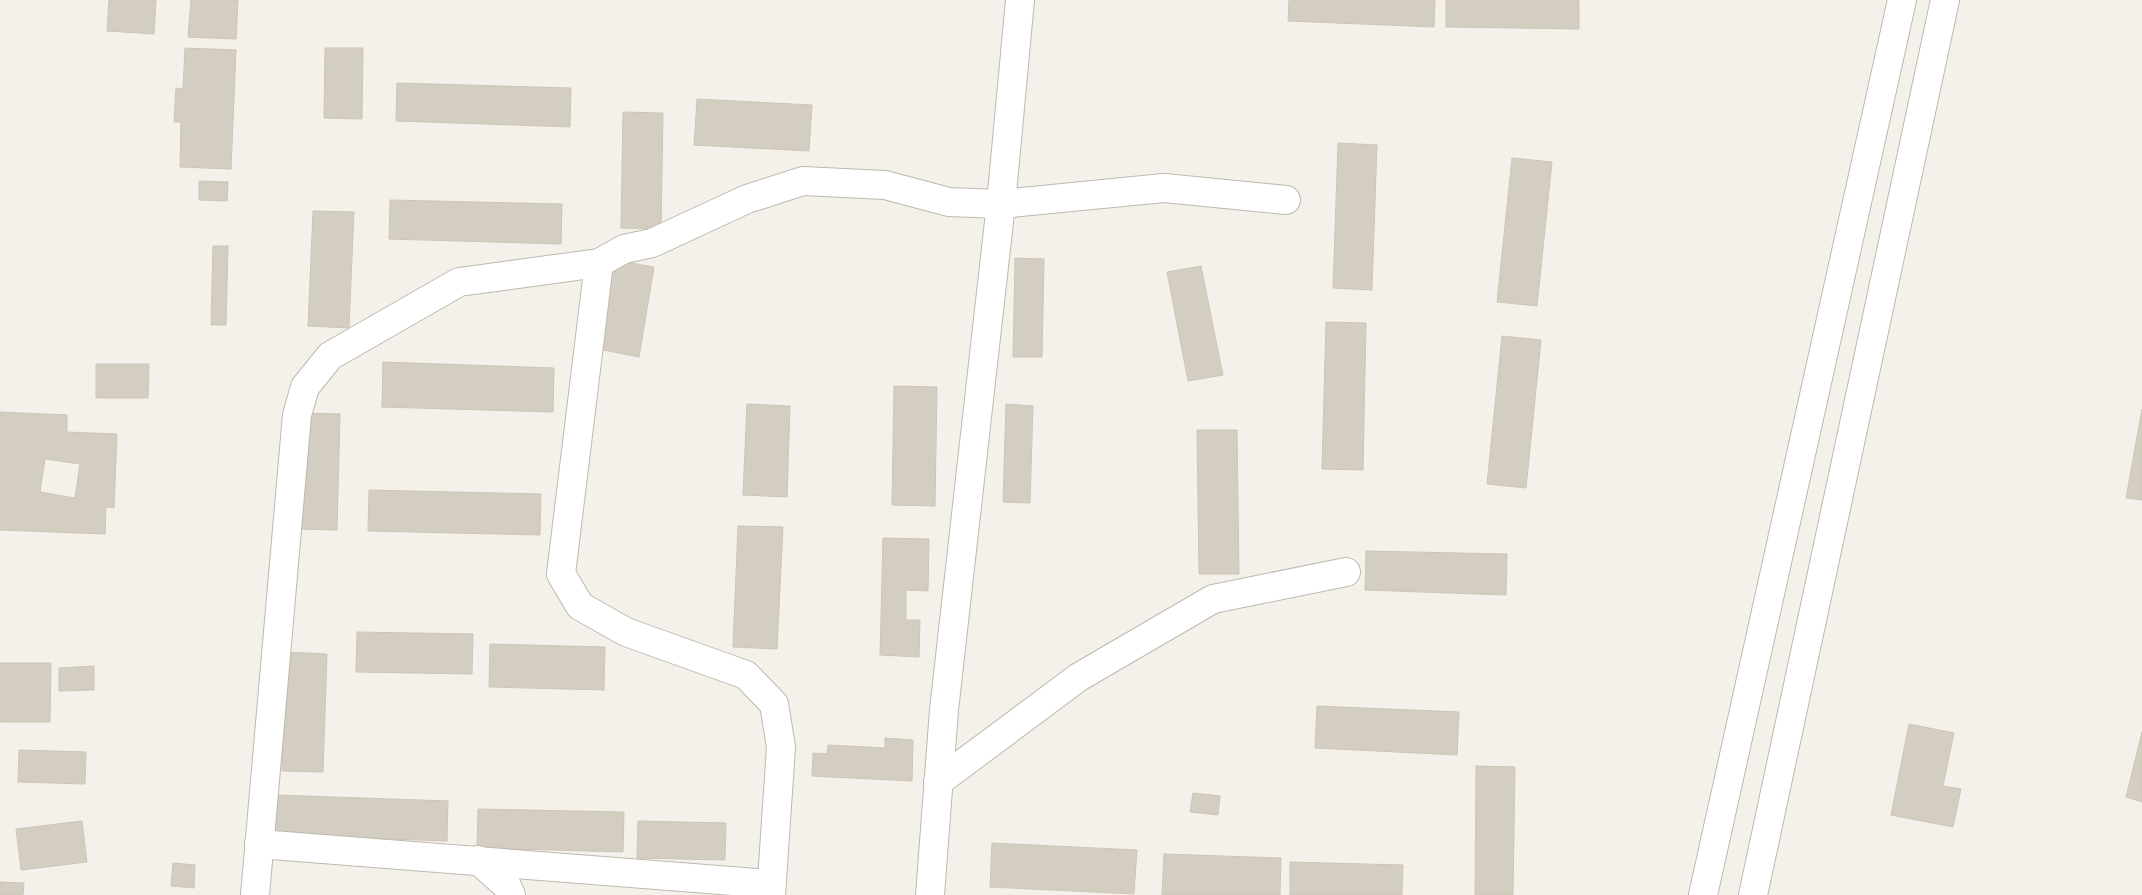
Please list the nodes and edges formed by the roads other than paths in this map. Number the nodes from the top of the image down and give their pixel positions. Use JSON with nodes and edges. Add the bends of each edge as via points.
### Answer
{"nodes":[{"id":1,"x":1020,"y":0,"type":"edge"},
{"id":2,"x":1902,"y":0,"type":"edge"},
{"id":3,"x":1945,"y":0,"type":"edge"},
{"id":4,"x":1286,"y":200,"type":"dead end"},
{"id":5,"x":1001,"y":204,"type":"junction"},
{"id":6,"x":599,"y":264,"type":"junction"},
{"id":7,"x":1346,"y":572,"type":"dead end"},
{"id":8,"x":938,"y":782,"type":"junction"},
{"id":9,"x":259,"y":844,"type":"junction"},
{"id":10,"x":478,"y":860,"type":"junction"},
{"id":11,"x":771,"y":890,"type":"edge"},
{"id":12,"x":255,"y":895,"type":"edge"},
{"id":13,"x":511,"y":895,"type":"edge"},
{"id":14,"x":930,"y":895,"type":"edge"},
{"id":15,"x":1703,"y":895,"type":"edge"},
{"id":16,"x":1753,"y":895,"type":"edge"}],
"edges":[{"from":1,"to":5,"type":"street"},
{"from":2,"to":15,"type":"street"},
{"from":3,"to":16,"type":"street"},
{"from":4,"to":5,"type":"street","via":[[1164,188]]},
{"from":5,"to":6,"type":"street","via":[[949,202],[884,185],[803,181],[746,198],[652,243],[624,249]]},
{"from":5,"to":8,"type":"street"},
{"from":6,"to":9,"type":"street","via":[[459,282],[330,356],[305,387],[297,415]]},
{"from":6,"to":11,"type":"street","via":[[561,574],[580,606],[626,632],[746,675],[774,704],[781,747]]},
{"from":7,"to":8,"type":"street","via":[[1213,599],[1078,677]]},
{"from":8,"to":14,"type":"street"},
{"from":9,"to":10,"type":"street"},
{"from":9,"to":12,"type":"street"},
{"from":10,"to":11,"type":"street"},
{"from":10,"to":13,"type":"street","via":[[507,886]]}]}
